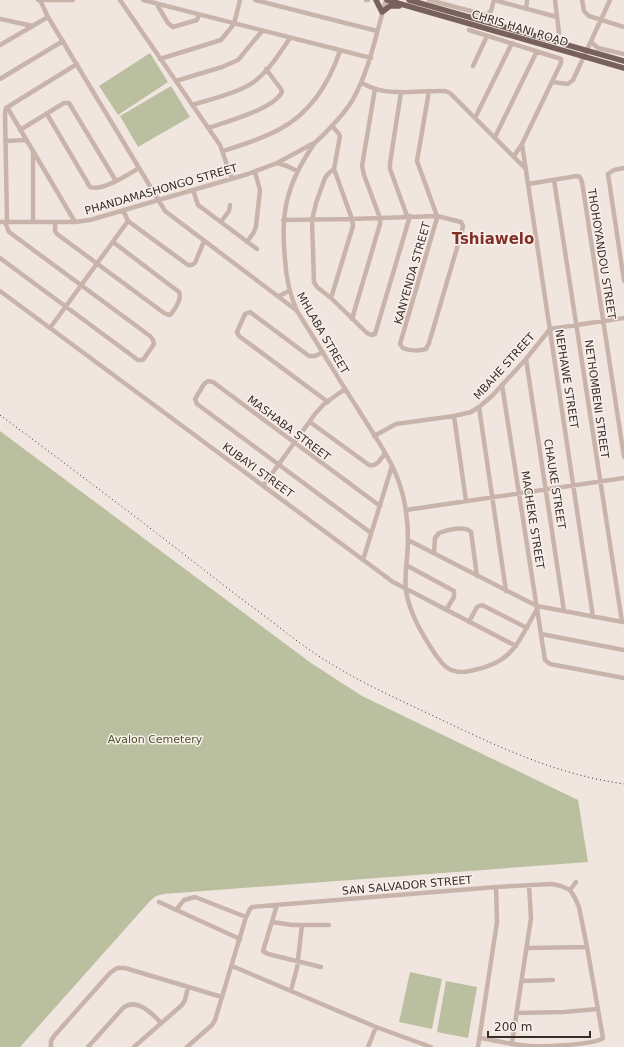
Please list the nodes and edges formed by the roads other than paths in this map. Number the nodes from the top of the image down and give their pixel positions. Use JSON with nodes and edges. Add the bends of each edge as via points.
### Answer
{"nodes":[{"id":1,"x":39,"y":0,"type":"edge"},
{"id":2,"x":73,"y":0,"type":"edge"},
{"id":3,"x":120,"y":0,"type":"edge"},
{"id":4,"x":143,"y":0,"type":"edge"},
{"id":5,"x":240,"y":0,"type":"edge"},
{"id":6,"x":255,"y":0,"type":"edge"},
{"id":7,"x":376,"y":0,"type":"edge"},
{"id":8,"x":386,"y":0,"type":"edge"},
{"id":9,"x":409,"y":0,"type":"edge"},
{"id":10,"x":430,"y":0,"type":"edge"},
{"id":11,"x":494,"y":0,"type":"edge"},
{"id":12,"x":554,"y":0,"type":"edge"},
{"id":13,"x":582,"y":0,"type":"edge"},
{"id":14,"x":610,"y":0,"type":"edge"},
{"id":15,"x":528,"y":1,"type":"edge"},
{"id":16,"x":156,"y":3,"type":"junction"},
{"id":17,"x":417,"y":8,"type":"junction"},
{"id":18,"x":526,"y":9,"type":"junction"},
{"id":19,"x":382,"y":12,"type":"junction"},
{"id":20,"x":199,"y":15,"type":"junction"},
{"id":21,"x":48,"y":17,"type":"junction"},
{"id":22,"x":557,"y":17,"type":"junction"},
{"id":23,"x":0,"y":18,"type":"edge"},
{"id":24,"x":600,"y":20,"type":"junction"},
{"id":25,"x":234,"y":24,"type":"junction"},
{"id":26,"x":33,"y":26,"type":"junction"},
{"id":27,"x":624,"y":27,"type":"edge"},
{"id":28,"x":469,"y":30,"type":"dead end"},
{"id":29,"x":262,"y":31,"type":"junction"},
{"id":30,"x":377,"y":31,"type":"junction"},
{"id":31,"x":559,"y":33,"type":"dead end"},
{"id":32,"x":488,"y":36,"type":"junction"},
{"id":33,"x":290,"y":38,"type":"junction"},
{"id":34,"x":62,"y":41,"type":"junction"},
{"id":35,"x":591,"y":42,"type":"junction"},
{"id":36,"x":512,"y":43,"type":"junction"},
{"id":37,"x":0,"y":46,"type":"edge"},
{"id":38,"x":587,"y":50,"type":"junction"},
{"id":39,"x":340,"y":51,"type":"junction"},
{"id":40,"x":537,"y":51,"type":"junction"},
{"id":41,"x":624,"y":54,"type":"edge"},
{"id":42,"x":584,"y":57,"type":"junction"},
{"id":43,"x":371,"y":58,"type":"junction"},
{"id":44,"x":160,"y":59,"type":"junction"},
{"id":45,"x":624,"y":61,"type":"edge"},
{"id":46,"x":77,"y":64,"type":"junction"},
{"id":47,"x":473,"y":66,"type":"dead end"},
{"id":48,"x":624,"y":68,"type":"edge"},
{"id":49,"x":266,"y":69,"type":"junction"},
{"id":50,"x":0,"y":79,"type":"edge"},
{"id":51,"x":176,"y":81,"type":"junction"},
{"id":52,"x":552,"y":82,"type":"junction"},
{"id":53,"x":361,"y":83,"type":"junction"},
{"id":54,"x":375,"y":89,"type":"junction"},
{"id":55,"x":429,"y":91,"type":"junction"},
{"id":56,"x":401,"y":92,"type":"junction"},
{"id":57,"x":192,"y":105,"type":"junction"},
{"id":58,"x":7,"y":107,"type":"junction"},
{"id":59,"x":46,"y":114,"type":"junction"},
{"id":60,"x":475,"y":118,"type":"junction"},
{"id":61,"x":332,"y":126,"type":"junction"},
{"id":62,"x":208,"y":128,"type":"junction"},
{"id":63,"x":20,"y":130,"type":"junction"},
{"id":64,"x":495,"y":137,"type":"junction"},
{"id":65,"x":26,"y":140,"type":"junction"},
{"id":66,"x":5,"y":141,"type":"junction"},
{"id":67,"x":316,"y":142,"type":"junction"},
{"id":68,"x":522,"y":144,"type":"junction"},
{"id":69,"x":223,"y":151,"type":"junction"},
{"id":70,"x":33,"y":152,"type":"junction"},
{"id":71,"x":514,"y":156,"type":"junction"},
{"id":72,"x":277,"y":163,"type":"junction"},
{"id":73,"x":139,"y":168,"type":"junction"},
{"id":74,"x":624,"y":168,"type":"edge"},
{"id":75,"x":334,"y":169,"type":"junction"},
{"id":76,"x":526,"y":169,"type":"junction"},
{"id":77,"x":297,"y":171,"type":"junction"},
{"id":78,"x":255,"y":172,"type":"junction"},
{"id":79,"x":232,"y":179,"type":"junction"},
{"id":80,"x":554,"y":180,"type":"junction"},
{"id":81,"x":116,"y":181,"type":"junction"},
{"id":82,"x":528,"y":184,"type":"junction"},
{"id":83,"x":193,"y":190,"type":"junction"},
{"id":84,"x":158,"y":200,"type":"junction"},
{"id":85,"x":230,"y":205,"type":"dead end"},
{"id":86,"x":123,"y":210,"type":"junction"},
{"id":87,"x":409,"y":216,"type":"junction"},
{"id":88,"x":437,"y":216,"type":"junction"},
{"id":89,"x":380,"y":218,"type":"junction"},
{"id":90,"x":352,"y":219,"type":"junction"},
{"id":91,"x":283,"y":220,"type":"junction"},
{"id":92,"x":312,"y":220,"type":"junction"},
{"id":93,"x":128,"y":221,"type":"junction"},
{"id":94,"x":4,"y":222,"type":"edge"},
{"id":95,"x":33,"y":222,"type":"junction"},
{"id":96,"x":55,"y":222,"type":"junction"},
{"id":97,"x":75,"y":222,"type":"junction"},
{"id":98,"x":221,"y":222,"type":"junction"},
{"id":99,"x":204,"y":241,"type":"junction"},
{"id":100,"x":113,"y":242,"type":"junction"},
{"id":101,"x":247,"y":242,"type":"junction"},
{"id":102,"x":256,"y":249,"type":"dead end"},
{"id":103,"x":0,"y":258,"type":"edge"},
{"id":104,"x":98,"y":264,"type":"junction"},
{"id":105,"x":624,"y":281,"type":"edge"},
{"id":106,"x":82,"y":285,"type":"junction"},
{"id":107,"x":0,"y":291,"type":"edge"},
{"id":108,"x":289,"y":291,"type":"junction"},
{"id":109,"x":279,"y":296,"type":"junction"},
{"id":110,"x":331,"y":298,"type":"junction"},
{"id":111,"x":66,"y":306,"type":"junction"},
{"id":112,"x":298,"y":311,"type":"junction"},
{"id":113,"x":624,"y":318,"type":"edge"},
{"id":114,"x":352,"y":319,"type":"junction"},
{"id":115,"x":603,"y":321,"type":"junction"},
{"id":116,"x":577,"y":324,"type":"junction"},
{"id":117,"x":50,"y":328,"type":"junction"},
{"id":118,"x":550,"y":329,"type":"junction"},
{"id":119,"x":323,"y":352,"type":"junction"},
{"id":120,"x":526,"y":359,"type":"junction"},
{"id":121,"x":502,"y":385,"type":"junction"},
{"id":122,"x":345,"y":389,"type":"junction"},
{"id":123,"x":328,"y":402,"type":"junction"},
{"id":124,"x":479,"y":407,"type":"junction"},
{"id":125,"x":454,"y":416,"type":"junction"},
{"id":126,"x":310,"y":422,"type":"junction"},
{"id":127,"x":374,"y":436,"type":"junction"},
{"id":128,"x":294,"y":443,"type":"junction"},
{"id":129,"x":385,"y":453,"type":"junction"},
{"id":130,"x":624,"y":457,"type":"edge"},
{"id":131,"x":278,"y":464,"type":"junction"},
{"id":132,"x":392,"y":466,"type":"junction"},
{"id":133,"x":624,"y":478,"type":"edge"},
{"id":134,"x":600,"y":481,"type":"junction"},
{"id":135,"x":574,"y":485,"type":"junction"},
{"id":136,"x":263,"y":486,"type":"junction"},
{"id":137,"x":547,"y":489,"type":"junction"},
{"id":138,"x":520,"y":493,"type":"junction"},
{"id":139,"x":493,"y":496,"type":"junction"},
{"id":140,"x":466,"y":501,"type":"junction"},
{"id":141,"x":380,"y":506,"type":"junction"},
{"id":142,"x":406,"y":510,"type":"junction"},
{"id":143,"x":371,"y":533,"type":"junction"},
{"id":144,"x":408,"y":540,"type":"junction"},
{"id":145,"x":434,"y":553,"type":"junction"},
{"id":146,"x":363,"y":560,"type":"junction"},
{"id":147,"x":406,"y":565,"type":"junction"},
{"id":148,"x":477,"y":576,"type":"junction"},
{"id":149,"x":406,"y":590,"type":"junction"},
{"id":150,"x":506,"y":591,"type":"junction"},
{"id":151,"x":537,"y":608,"type":"junction"},
{"id":152,"x":446,"y":610,"type":"junction"},
{"id":153,"x":564,"y":611,"type":"junction"},
{"id":154,"x":593,"y":617,"type":"junction"},
{"id":155,"x":469,"y":622,"type":"junction"},
{"id":156,"x":623,"y":622,"type":"edge"},
{"id":157,"x":526,"y":628,"type":"junction"},
{"id":158,"x":541,"y":634,"type":"junction"},
{"id":159,"x":516,"y":646,"type":"junction"},
{"id":160,"x":624,"y":650,"type":"edge"},
{"id":161,"x":624,"y":678,"type":"edge"},
{"id":162,"x":576,"y":882,"type":"dead end"},
{"id":163,"x":529,"y":886,"type":"junction"},
{"id":164,"x":496,"y":887,"type":"junction"},
{"id":165,"x":570,"y":890,"type":"junction"},
{"id":166,"x":159,"y":902,"type":"dead end"},
{"id":167,"x":277,"y":905,"type":"junction"},
{"id":168,"x":176,"y":910,"type":"junction"},
{"id":169,"x":246,"y":918,"type":"junction"},
{"id":170,"x":272,"y":922,"type":"junction"},
{"id":171,"x":302,"y":925,"type":"junction"},
{"id":172,"x":329,"y":925,"type":"dead end"},
{"id":173,"x":240,"y":939,"type":"junction"},
{"id":174,"x":587,"y":947,"type":"junction"},
{"id":175,"x":527,"y":948,"type":"junction"},
{"id":176,"x":298,"y":961,"type":"junction"},
{"id":177,"x":232,"y":966,"type":"junction"},
{"id":178,"x":321,"y":967,"type":"dead end"},
{"id":179,"x":522,"y":980,"type":"junction"},
{"id":180,"x":553,"y":980,"type":"dead end"},
{"id":181,"x":188,"y":987,"type":"junction"},
{"id":182,"x":291,"y":990,"type":"junction"},
{"id":183,"x":222,"y":997,"type":"junction"},
{"id":184,"x":598,"y":1009,"type":"junction"},
{"id":185,"x":517,"y":1012,"type":"junction"},
{"id":186,"x":161,"y":1023,"type":"junction"},
{"id":187,"x":376,"y":1027,"type":"junction"},
{"id":188,"x":479,"y":1038,"type":"junction"},
{"id":189,"x":512,"y":1043,"type":"junction"},
{"id":190,"x":415,"y":1044,"type":"edge"},
{"id":191,"x":51,"y":1045,"type":"edge"},
{"id":192,"x":88,"y":1047,"type":"edge"},
{"id":193,"x":134,"y":1047,"type":"edge"},
{"id":194,"x":187,"y":1047,"type":"edge"},
{"id":195,"x":368,"y":1047,"type":"edge"},
{"id":196,"x":431,"y":1047,"type":"edge"},
{"id":197,"x":478,"y":1047,"type":"edge"}],
"edges":[{"from":1,"to":2,"type":"street"},
{"from":1,"to":21,"type":"street"},
{"from":3,"to":44,"type":"street"},
{"from":4,"to":16,"type":"street"},
{"from":5,"to":25,"type":"street"},
{"from":6,"to":30,"type":"street"},
{"from":7,"to":19,"type":"main road"},
{"from":8,"to":17,"type":"main road","name":"CHRIS HANI ROAD"},
{"from":8,"to":19,"type":"street","name":"MHLABA STREET"},
{"from":9,"to":38,"type":"main road","name":"CHRIS HANI ROAD"},
{"from":10,"to":11,"type":"street","via":[[486,15],[491,11]]},
{"from":11,"to":18,"type":"street"},
{"from":12,"to":22,"type":"street"},
{"from":13,"to":24,"type":"street","via":[[587,14]]},
{"from":14,"to":24,"type":"street"},
{"from":15,"to":18,"type":"street"},
{"from":16,"to":20,"type":"street"},
{"from":16,"to":20,"type":"street","via":[[173,27],[197,20]]},
{"from":17,"to":19,"type":"main road","via":[[392,6]]},
{"from":17,"to":42,"type":"main road","name":"CHRIS HANI ROAD"},
{"from":18,"to":22,"type":"street"},
{"from":19,"to":30,"type":"street","name":"MHLABA STREET"},
{"from":20,"to":25,"type":"street"},
{"from":21,"to":26,"type":"street"},
{"from":21,"to":34,"type":"street"},
{"from":22,"to":31,"type":"street"},
{"from":23,"to":26,"type":"street"},
{"from":24,"to":27,"type":"street"},
{"from":24,"to":35,"type":"street"},
{"from":25,"to":29,"type":"street"},
{"from":25,"to":44,"type":"street","via":[[218,41]]},
{"from":26,"to":37,"type":"street"},
{"from":28,"to":32,"type":"street"},
{"from":29,"to":33,"type":"street"},
{"from":29,"to":51,"type":"street","via":[[238,60],[216,70]]},
{"from":30,"to":43,"type":"street","name":"MHLABA STREET"},
{"from":32,"to":36,"type":"street"},
{"from":32,"to":47,"type":"street"},
{"from":33,"to":39,"type":"street"},
{"from":33,"to":49,"type":"street"},
{"from":34,"to":46,"type":"street"},
{"from":34,"to":50,"type":"street"},
{"from":35,"to":38,"type":"street"},
{"from":35,"to":41,"type":"street","via":[[598,48]]},
{"from":36,"to":40,"type":"street"},
{"from":36,"to":60,"type":"street"},
{"from":38,"to":42,"type":"street"},
{"from":38,"to":45,"type":"main road","name":"CHRIS HANI ROAD"},
{"from":39,"to":43,"type":"street"},
{"from":39,"to":69,"type":"street","via":[[325,85],[303,112],[281,129]]},
{"from":40,"to":52,"type":"street","via":[[561,59]]},
{"from":40,"to":64,"type":"street"},
{"from":42,"to":48,"type":"main road","name":"CHRIS HANI ROAD"},
{"from":42,"to":52,"type":"street","via":[[572,82]]},
{"from":43,"to":53,"type":"street","name":"MHLABA STREET"},
{"from":44,"to":51,"type":"street"},
{"from":46,"to":58,"type":"street"},
{"from":46,"to":73,"type":"street"},
{"from":49,"to":57,"type":"street","via":[[249,85]]},
{"from":49,"to":62,"type":"street","via":[[281,89],[281,95],[266,106]]},
{"from":51,"to":57,"type":"street"},
{"from":52,"to":68,"type":"street"},
{"from":53,"to":54,"type":"street"},
{"from":53,"to":61,"type":"street","name":"MHLABA STREET","via":[[348,107]]},
{"from":54,"to":56,"type":"street"},
{"from":54,"to":89,"type":"street","via":[[362,166]]},
{"from":55,"to":56,"type":"street"},
{"from":55,"to":60,"type":"street","via":[[450,93]]},
{"from":55,"to":88,"type":"street","name":"KANYENDA STREET","via":[[417,160]]},
{"from":56,"to":87,"type":"street","via":[[390,169]]},
{"from":57,"to":62,"type":"street"},
{"from":58,"to":63,"type":"street"},
{"from":58,"to":66,"type":"street"},
{"from":59,"to":63,"type":"street"},
{"from":59,"to":81,"type":"street","via":[[90,187],[98,188]]},
{"from":59,"to":81,"type":"street","via":[[64,103],[71,104]]},
{"from":60,"to":64,"type":"street"},
{"from":61,"to":67,"type":"street","name":"MHLABA STREET"},
{"from":61,"to":75,"type":"street","via":[[340,136]]},
{"from":62,"to":69,"type":"street"},
{"from":63,"to":65,"type":"street"},
{"from":64,"to":71,"type":"street"},
{"from":65,"to":66,"type":"street"},
{"from":65,"to":70,"type":"street"},
{"from":66,"to":94,"type":"street"},
{"from":67,"to":72,"type":"street","name":"PHANDAMASHONGO STREET"},
{"from":67,"to":77,"type":"street","name":"MHLABA STREET"},
{"from":68,"to":71,"type":"street"},
{"from":68,"to":76,"type":"street","name":"NEPHAWE STREET"},
{"from":69,"to":79,"type":"street"},
{"from":70,"to":95,"type":"street"},
{"from":70,"to":97,"type":"street"},
{"from":71,"to":76,"type":"street"},
{"from":72,"to":77,"type":"street"},
{"from":72,"to":78,"type":"street","name":"PHANDAMASHONGO STREET"},
{"from":73,"to":81,"type":"street"},
{"from":73,"to":84,"type":"street"},
{"from":74,"to":105,"type":"street","via":[[608,174]]},
{"from":75,"to":90,"type":"street"},
{"from":75,"to":92,"type":"street","via":[[325,178]]},
{"from":76,"to":82,"type":"street","name":"NEPHAWE STREET"},
{"from":77,"to":91,"type":"street","name":"MHLABA STREET","via":[[288,194]]},
{"from":78,"to":79,"type":"street","name":"PHANDAMASHONGO STREET"},
{"from":78,"to":101,"type":"street","via":[[260,190],[256,226]]},
{"from":79,"to":83,"type":"street","name":"PHANDAMASHONGO STREET"},
{"from":80,"to":82,"type":"street","name":"THOHOYANDOU STREET"},
{"from":80,"to":115,"type":"street","name":"THOHOYANDOU STREET","via":[[577,176],[582,182]]},
{"from":80,"to":116,"type":"street","name":"NETHOMBENI STREET"},
{"from":82,"to":118,"type":"street","name":"NEPHAWE STREET"},
{"from":83,"to":84,"type":"street","name":"PHANDAMASHONGO STREET"},
{"from":83,"to":98,"type":"street","via":[[197,204]]},
{"from":84,"to":86,"type":"street","name":"PHANDAMASHONGO STREET"},
{"from":84,"to":99,"type":"street","via":[[169,215]]},
{"from":85,"to":98,"type":"street"},
{"from":86,"to":93,"type":"street"},
{"from":86,"to":97,"type":"street","name":"PHANDAMASHONGO STREET"},
{"from":87,"to":88,"type":"street"},
{"from":87,"to":89,"type":"street"},
{"from":87,"to":114,"type":"street","via":[[375,334],[369,335]]},
{"from":88,"to":88,"type":"street","name":"KANYENDA STREET","via":[[400,344],[405,349],[421,350],[428,346],[463,228],[460,222]]},
{"from":89,"to":90,"type":"street"},
{"from":89,"to":114,"type":"street"},
{"from":90,"to":92,"type":"street"},
{"from":90,"to":110,"type":"street","via":[[353,226]]},
{"from":91,"to":92,"type":"street"},
{"from":91,"to":108,"type":"street","name":"MHLABA STREET"},
{"from":92,"to":110,"type":"street","via":[[314,282]]},
{"from":93,"to":99,"type":"street","via":[[188,265],[195,263]]},
{"from":93,"to":100,"type":"street"},
{"from":94,"to":95,"type":"street","name":"PHANDAMASHONGO STREET"},
{"from":94,"to":106,"type":"street","via":[[9,232]]},
{"from":95,"to":96,"type":"street","name":"PHANDAMASHONGO STREET"},
{"from":96,"to":97,"type":"street","name":"PHANDAMASHONGO STREET"},
{"from":96,"to":104,"type":"street","via":[[57,234]]},
{"from":98,"to":101,"type":"street"},
{"from":99,"to":109,"type":"street"},
{"from":100,"to":104,"type":"street"},
{"from":100,"to":104,"type":"street","via":[[177,290],[180,298],[173,312],[166,315]]},
{"from":101,"to":102,"type":"street"},
{"from":103,"to":111,"type":"street"},
{"from":104,"to":106,"type":"street"},
{"from":106,"to":111,"type":"street"},
{"from":106,"to":111,"type":"street","via":[[150,336],[154,344],[143,360],[138,360]]},
{"from":107,"to":117,"type":"street","name":"KUBAYI STREET"},
{"from":108,"to":109,"type":"street"},
{"from":108,"to":112,"type":"street","name":"MHLABA STREET"},
{"from":109,"to":112,"type":"street"},
{"from":110,"to":114,"type":"street"},
{"from":111,"to":117,"type":"street"},
{"from":112,"to":119,"type":"street","name":"MHLABA STREET"},
{"from":113,"to":115,"type":"street","name":"MBAHE STREET"},
{"from":115,"to":116,"type":"street","name":"MBAHE STREET"},
{"from":115,"to":130,"type":"street","name":"THOHOYANDOU STREET"},
{"from":116,"to":118,"type":"street","name":"MBAHE STREET"},
{"from":116,"to":134,"type":"street","name":"NETHOMBENI STREET"},
{"from":117,"to":136,"type":"street","name":"KUBAYI STREET"},
{"from":118,"to":120,"type":"street","name":"MBAHE STREET"},
{"from":118,"to":135,"type":"street","name":"NEPHAWE STREET"},
{"from":119,"to":122,"type":"street","name":"MHLABA STREET"},
{"from":119,"to":123,"type":"street","via":[[309,356],[252,313],[245,314],[237,332]]},
{"from":120,"to":121,"type":"street","name":"MBAHE STREET"},
{"from":120,"to":137,"type":"street","name":"CHAUKE STREET"},
{"from":121,"to":124,"type":"street","name":"MBAHE STREET"},
{"from":121,"to":138,"type":"street","name":"MACHEKE STREET"},
{"from":122,"to":123,"type":"street"},
{"from":122,"to":127,"type":"street","name":"MHLABA STREET"},
{"from":123,"to":126,"type":"street"},
{"from":124,"to":125,"type":"street","name":"MBAHE STREET"},
{"from":124,"to":139,"type":"street"},
{"from":125,"to":127,"type":"street","name":"MBAHE STREET","via":[[396,424]]},
{"from":125,"to":140,"type":"street"},
{"from":126,"to":128,"type":"street"},
{"from":126,"to":129,"type":"street","via":[[369,466],[376,464]]},
{"from":127,"to":129,"type":"street","name":"MHLABA STREET"},
{"from":128,"to":131,"type":"street"},
{"from":128,"to":131,"type":"street","name":"MASHABA STREET","via":[[211,381],[204,384],[195,398],[196,402]]},
{"from":128,"to":141,"type":"street","name":"MASHABA STREET"},
{"from":129,"to":132,"type":"street","name":"MHLABA STREET"},
{"from":131,"to":136,"type":"street"},
{"from":131,"to":143,"type":"street"},
{"from":132,"to":141,"type":"street"},
{"from":132,"to":142,"type":"street","name":"MHLABA STREET"},
{"from":133,"to":134,"type":"street"},
{"from":134,"to":135,"type":"street"},
{"from":134,"to":156,"type":"street","name":"NETHOMBENI STREET"},
{"from":135,"to":137,"type":"street"},
{"from":135,"to":154,"type":"street","name":"NEPHAWE STREET"},
{"from":136,"to":146,"type":"street","name":"KUBAYI STREET"},
{"from":137,"to":138,"type":"street"},
{"from":137,"to":153,"type":"street","name":"CHAUKE STREET"},
{"from":138,"to":139,"type":"street"},
{"from":138,"to":151,"type":"street","name":"MACHEKE STREET"},
{"from":139,"to":140,"type":"street"},
{"from":139,"to":150,"type":"street"},
{"from":140,"to":142,"type":"street"},
{"from":141,"to":143,"type":"street"},
{"from":142,"to":144,"type":"street","name":"MHLABA STREET"},
{"from":143,"to":146,"type":"street"},
{"from":144,"to":145,"type":"street"},
{"from":144,"to":147,"type":"street","name":"MHLABA STREET"},
{"from":145,"to":148,"type":"street"},
{"from":145,"to":148,"type":"street","via":[[435,538],[439,533],[463,528],[469,530]]},
{"from":146,"to":149,"type":"street","name":"KUBAYI STREET"},
{"from":147,"to":149,"type":"street","name":"MHLABA STREET"},
{"from":147,"to":152,"type":"street","via":[[452,589],[454,595]]},
{"from":148,"to":150,"type":"street"},
{"from":149,"to":152,"type":"street","name":"KUBAYI STREET"},
{"from":149,"to":159,"type":"street","name":"MHLABA STREET","via":[[414,620],[440,661],[449,670],[463,672],[485,668],[507,658]]},
{"from":150,"to":151,"type":"street"},
{"from":151,"to":153,"type":"street"},
{"from":151,"to":157,"type":"street","name":"MHLABA STREET"},
{"from":151,"to":158,"type":"street","name":"MACHEKE STREET"},
{"from":152,"to":155,"type":"street","name":"KUBAYI STREET"},
{"from":153,"to":154,"type":"street"},
{"from":154,"to":156,"type":"street"},
{"from":155,"to":157,"type":"street","via":[[475,609],[482,605]]},
{"from":155,"to":159,"type":"street","name":"KUBAYI STREET"},
{"from":157,"to":159,"type":"street","name":"MHLABA STREET"},
{"from":158,"to":160,"type":"street"},
{"from":158,"to":161,"type":"street","name":"MACHEKE STREET","via":[[544,658],[550,664]]},
{"from":162,"to":165,"type":"street"},
{"from":163,"to":164,"type":"street","name":"SAN SALVADOR STREET"},
{"from":163,"to":165,"type":"street","name":"SAN SALVADOR STREET","via":[[552,884]]},
{"from":163,"to":175,"type":"street","via":[[531,918]]},
{"from":164,"to":167,"type":"street","name":"SAN SALVADOR STREET"},
{"from":164,"to":188,"type":"street","via":[[497,922]]},
{"from":165,"to":174,"type":"street","via":[[578,904]]},
{"from":166,"to":168,"type":"street"},
{"from":167,"to":169,"type":"street","name":"SAN SALVADOR STREET","via":[[252,907]]},
{"from":167,"to":170,"type":"street"},
{"from":168,"to":169,"type":"street","via":[[184,900],[195,897]]},
{"from":168,"to":173,"type":"street"},
{"from":169,"to":173,"type":"street"},
{"from":170,"to":171,"type":"street"},
{"from":170,"to":176,"type":"street","via":[[263,951]]},
{"from":171,"to":172,"type":"street"},
{"from":171,"to":176,"type":"street"},
{"from":173,"to":177,"type":"street"},
{"from":174,"to":175,"type":"street"},
{"from":174,"to":184,"type":"street"},
{"from":175,"to":179,"type":"street"},
{"from":176,"to":178,"type":"street"},
{"from":176,"to":182,"type":"street"},
{"from":177,"to":182,"type":"street"},
{"from":177,"to":183,"type":"street"},
{"from":179,"to":180,"type":"street"},
{"from":179,"to":185,"type":"street"},
{"from":181,"to":183,"type":"street"},
{"from":181,"to":186,"type":"street","via":[[182,1005]]},
{"from":181,"to":191,"type":"street","via":[[125,968],[114,969],[54,1036]]},
{"from":182,"to":187,"type":"street"},
{"from":183,"to":194,"type":"street","via":[[214,1023]]},
{"from":184,"to":185,"type":"street"},
{"from":184,"to":189,"type":"street","via":[[603,1037],[596,1041],[534,1047]]},
{"from":185,"to":189,"type":"street"},
{"from":186,"to":192,"type":"street","via":[[147,1010],[128,1005]]},
{"from":186,"to":193,"type":"street"},
{"from":187,"to":190,"type":"street"},
{"from":187,"to":195,"type":"street"},
{"from":188,"to":189,"type":"street"},
{"from":188,"to":197,"type":"street"},
{"from":190,"to":196,"type":"street"}]}
